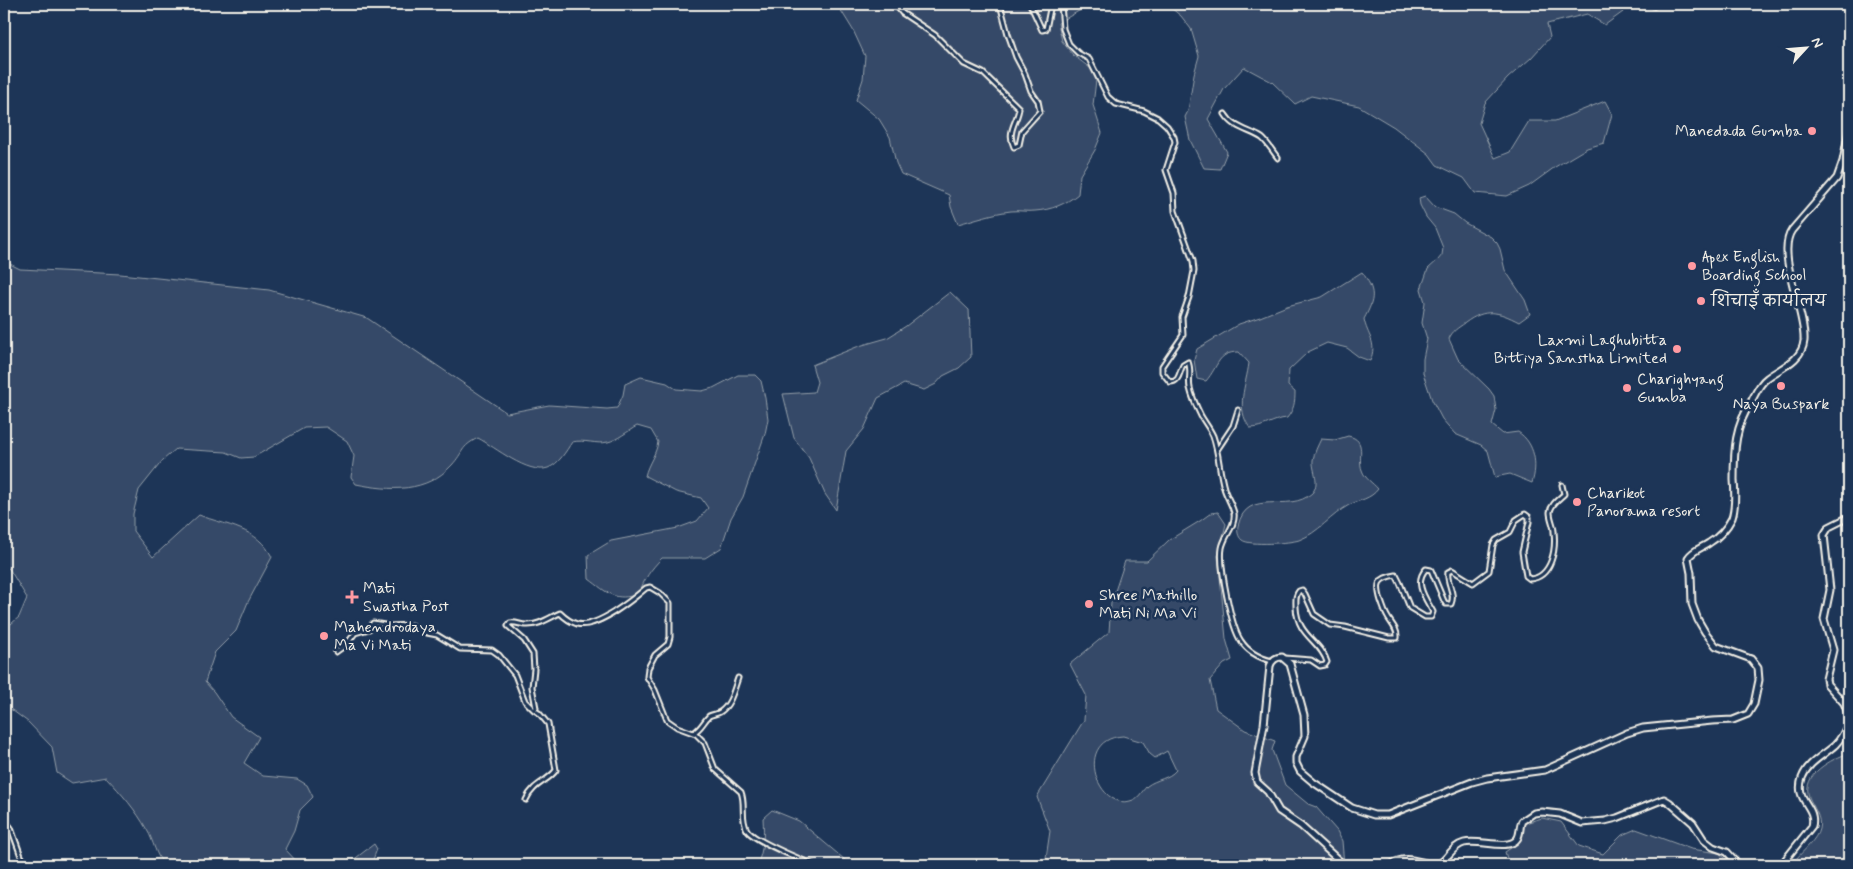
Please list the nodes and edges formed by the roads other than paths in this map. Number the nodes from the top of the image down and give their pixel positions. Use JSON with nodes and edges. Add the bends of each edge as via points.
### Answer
{"nodes":[{"id":1,"x":895,"y":4,"type":"edge"},
{"id":2,"x":1000,"y":4,"type":"edge"},
{"id":3,"x":1030,"y":4,"type":"edge"},
{"id":4,"x":1051,"y":4,"type":"edge"},
{"id":5,"x":1061,"y":4,"type":"edge"},
{"id":6,"x":1226,"y":114,"type":"dead end"},
{"id":7,"x":1849,"y":130,"type":"edge"},
{"id":8,"x":1849,"y":148,"type":"edge"},
{"id":9,"x":1845,"y":152,"type":"junction"},
{"id":10,"x":1278,"y":158,"type":"dead end"},
{"id":11,"x":1238,"y":410,"type":"dead end"},
{"id":12,"x":1217,"y":450,"type":"junction"},
{"id":13,"x":1562,"y":485,"type":"dead end"},
{"id":14,"x":1849,"y":516,"type":"edge"},
{"id":15,"x":336,"y":652,"type":"dead end"},
{"id":16,"x":1285,"y":658,"type":"junction"},
{"id":17,"x":1272,"y":661,"type":"junction"},
{"id":18,"x":738,"y":678,"type":"dead end"},
{"id":19,"x":534,"y":710,"type":"junction"},
{"id":20,"x":1849,"y":716,"type":"edge"},
{"id":21,"x":1849,"y":722,"type":"edge"},
{"id":22,"x":693,"y":733,"type":"junction"},
{"id":23,"x":526,"y":800,"type":"dead end"},
{"id":24,"x":4,"y":819,"type":"edge"},
{"id":25,"x":27,"y":865,"type":"edge"},
{"id":26,"x":814,"y":865,"type":"edge"},
{"id":27,"x":1344,"y":865,"type":"edge"},
{"id":28,"x":1391,"y":865,"type":"edge"},
{"id":29,"x":1432,"y":865,"type":"edge"},
{"id":30,"x":1438,"y":865,"type":"edge"},
{"id":31,"x":1739,"y":865,"type":"edge"},
{"id":32,"x":1781,"y":865,"type":"edge"}],
"edges":[{"from":1,"to":2,"type":"street","via":[[902,13],[935,35],[964,64],[983,73],[1019,108],[1013,121],[1011,141],[1014,147],[1019,145],[1022,131],[1040,112],[1038,101],[1016,57]]},
{"from":3,"to":4,"type":"street","via":[[1042,30],[1046,29]]},
{"from":5,"to":12,"type":"street","via":[[1063,29],[1070,44],[1089,59],[1108,97],[1116,104],[1158,118],[1174,137],[1166,170],[1194,271],[1190,297],[1182,317],[1183,335],[1162,366],[1162,372],[1170,382],[1174,382],[1188,362],[1190,388]]},
{"from":6,"to":10,"type":"street","via":[[1245,131],[1263,139]]},
{"from":7,"to":9,"type":"main road"},
{"from":8,"to":9,"type":"street"},
{"from":9,"to":16,"type":"main road","via":[[1833,184],[1787,237],[1788,264],[1804,341],[1789,364],[1764,380],[1747,407],[1735,439],[1733,515],[1721,533],[1688,558],[1692,604],[1705,632],[1716,646],[1751,659],[1758,668],[1753,708],[1748,714],[1733,720],[1635,730],[1545,770],[1482,779],[1393,813],[1374,815],[1344,804],[1307,778],[1298,767],[1296,757],[1304,739],[1306,723],[1292,669]]},
{"from":11,"to":12,"type":"street","via":[[1233,426]]},
{"from":12,"to":17,"type":"street","via":[[1224,490],[1234,513],[1234,521],[1222,549],[1231,612],[1241,641],[1262,659]]},
{"from":13,"to":16,"type":"street","via":[[1564,494],[1552,505],[1550,512],[1554,531],[1553,558],[1539,576],[1530,579],[1526,576],[1522,552],[1529,517],[1525,514],[1516,520],[1510,532],[1496,540],[1489,571],[1484,575],[1473,582],[1452,570],[1448,572],[1453,596],[1451,604],[1444,601],[1431,570],[1423,572],[1420,587],[1433,612],[1432,617],[1410,608],[1396,575],[1380,581],[1378,589],[1397,638],[1330,625],[1314,614],[1305,594],[1299,591],[1296,611],[1300,625],[1327,662],[1320,666],[1312,660]]},
{"from":14,"to":20,"type":"main road","via":[[1829,527],[1824,535],[1830,590],[1824,619],[1833,650],[1826,679],[1844,703]]},
{"from":15,"to":19,"type":"street","via":[[355,633],[370,629],[373,623],[412,626],[437,635],[460,649],[492,650],[499,654]]},
{"from":16,"to":17,"type":"main road"},
{"from":17,"to":27,"type":"main road","via":[[1255,779],[1268,792],[1279,811],[1301,826]]},
{"from":18,"to":22,"type":"street","via":[[726,705]]},
{"from":19,"to":22,"type":"street","via":[[533,654],[524,640],[508,626],[510,623],[533,625],[560,614],[578,624],[587,624],[615,612],[650,587],[669,601],[670,637],[648,668],[647,677],[667,720]]},
{"from":19,"to":23,"type":"street","via":[[548,724],[556,770],[529,793]]},
{"from":21,"to":32,"type":"main road","via":[[1839,741],[1813,762],[1802,778],[1802,799],[1813,813],[1814,821]]},
{"from":22,"to":26,"type":"street","via":[[705,743],[715,769],[741,792],[742,815],[748,831]]},
{"from":24,"to":25,"type":"street"},
{"from":28,"to":29,"type":"main road","via":[[1404,860]]},
{"from":30,"to":31,"type":"main road","via":[[1462,843],[1512,843],[1517,839],[1522,821],[1534,813],[1560,814],[1577,822],[1591,823],[1617,818],[1664,799],[1693,823],[1704,840],[1727,852]]}]}
